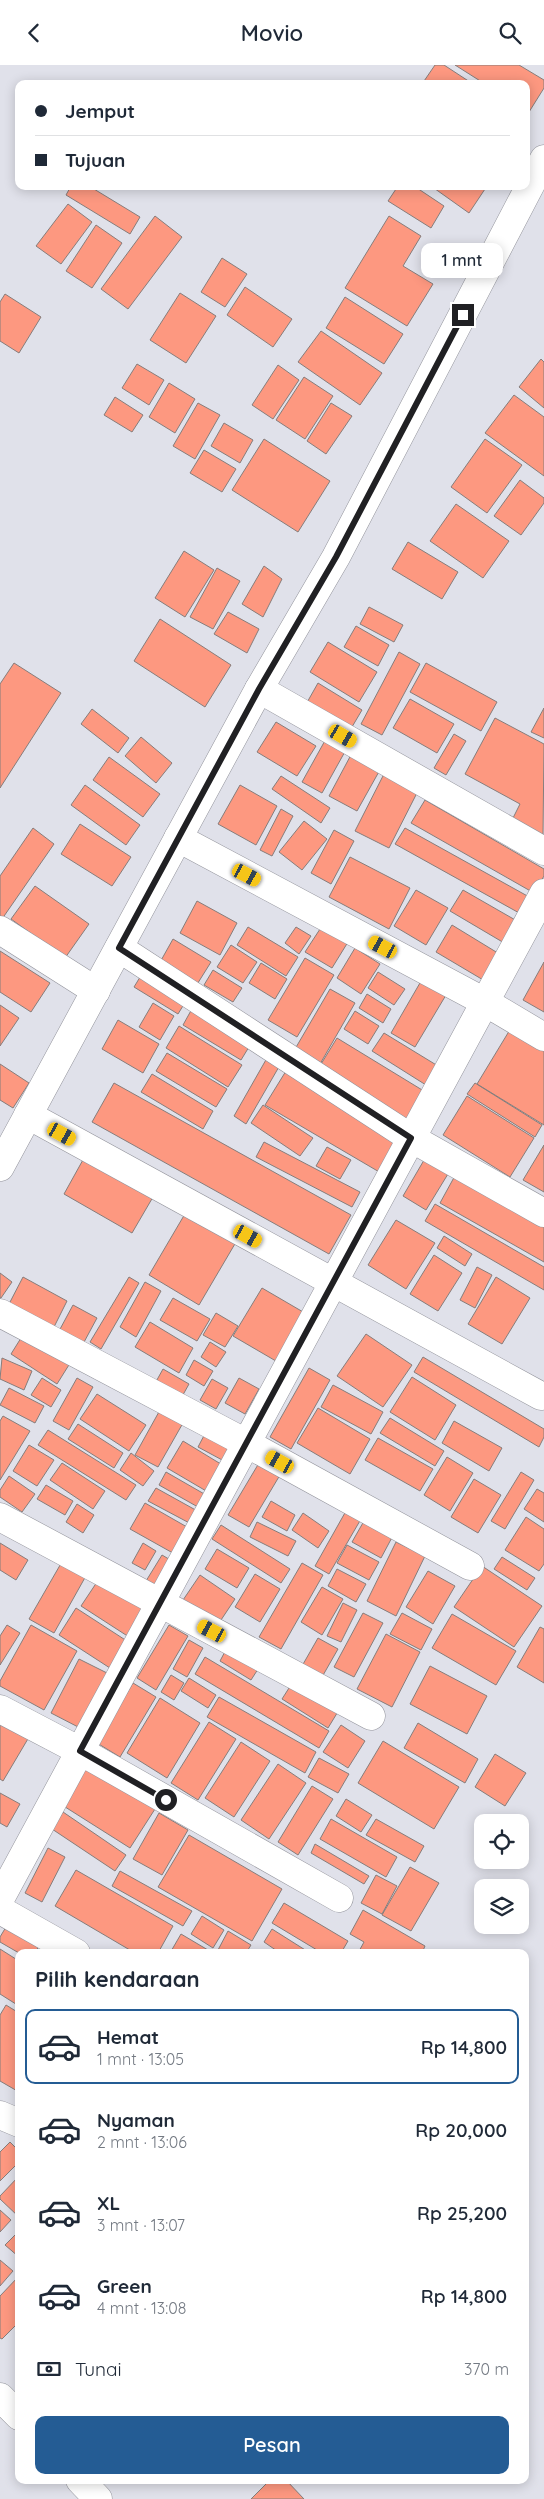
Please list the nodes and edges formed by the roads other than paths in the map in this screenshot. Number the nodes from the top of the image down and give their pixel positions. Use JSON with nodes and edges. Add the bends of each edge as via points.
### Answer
{"nodes":[{"id":1,"x":544,"y":159,"type":"edge"},
{"id":2,"x":530,"y":186,"type":"edge"},
{"id":3,"x":528,"y":190,"type":"edge"},
{"id":4,"x":259,"y":689,"type":"junction"},
{"id":5,"x":178,"y":839,"type":"junction"},
{"id":6,"x":544,"y":851,"type":"edge"},
{"id":7,"x":544,"y":893,"type":"edge"},
{"id":8,"x":0,"y":930,"type":"edge"},
{"id":9,"x":119,"y":948,"type":"junction"},
{"id":10,"x":96,"y":991,"type":"junction"},
{"id":11,"x":485,"y":1002,"type":"junction"},
{"id":12,"x":544,"y":1037,"type":"edge"},
{"id":13,"x":28,"y":1115,"type":"junction"},
{"id":14,"x":411,"y":1138,"type":"junction"},
{"id":15,"x":0,"y":1167,"type":"edge"},
{"id":16,"x":544,"y":1213,"type":"edge"},
{"id":17,"x":333,"y":1283,"type":"junction"},
{"id":18,"x":0,"y":1313,"type":"edge"},
{"id":19,"x":541,"y":1396,"type":"dead end"},
{"id":20,"x":246,"y":1443,"type":"junction"},
{"id":21,"x":0,"y":1517,"type":"edge"},
{"id":22,"x":470,"y":1566,"type":"dead end"},
{"id":23,"x":160,"y":1603,"type":"junction"},
{"id":24,"x":0,"y":1709,"type":"edge"},
{"id":25,"x":371,"y":1716,"type":"dead end"},
{"id":26,"x":80,"y":1751,"type":"junction"},
{"id":27,"x":339,"y":1898,"type":"dead end"},
{"id":28,"x":0,"y":1899,"type":"edge"},
{"id":29,"x":0,"y":1910,"type":"edge"},
{"id":30,"x":69,"y":1949,"type":"edge"},
{"id":31,"x":0,"y":2115,"type":"edge"},
{"id":32,"x":15,"y":2121,"type":"edge"},
{"id":33,"x":0,"y":2397,"type":"edge"},
{"id":34,"x":15,"y":2412,"type":"edge"},
{"id":35,"x":84,"y":2484,"type":"edge"},
{"id":36,"x":98,"y":2499,"type":"edge"}],
"edges":[{"from":1,"to":2,"type":"street"},
{"from":3,"to":4,"type":"street","via":[[336,557]]},
{"from":4,"to":5,"type":"street"},
{"from":4,"to":6,"type":"street"},
{"from":5,"to":9,"type":"street"},
{"from":5,"to":11,"type":"street"},
{"from":7,"to":11,"type":"street"},
{"from":8,"to":10,"type":"street"},
{"from":9,"to":10,"type":"street"},
{"from":9,"to":14,"type":"street"},
{"from":10,"to":13,"type":"street"},
{"from":11,"to":12,"type":"street"},
{"from":11,"to":14,"type":"street"},
{"from":13,"to":15,"type":"street"},
{"from":13,"to":17,"type":"street"},
{"from":14,"to":16,"type":"street"},
{"from":14,"to":17,"type":"street"},
{"from":17,"to":19,"type":"street"},
{"from":17,"to":20,"type":"street"},
{"from":18,"to":20,"type":"street"},
{"from":20,"to":22,"type":"street"},
{"from":20,"to":23,"type":"street"},
{"from":21,"to":23,"type":"street"},
{"from":23,"to":25,"type":"street"},
{"from":23,"to":26,"type":"street"},
{"from":24,"to":26,"type":"street"},
{"from":26,"to":27,"type":"street"},
{"from":26,"to":28,"type":"street"},
{"from":29,"to":30,"type":"street"},
{"from":31,"to":32,"type":"street"},
{"from":33,"to":34,"type":"street"},
{"from":35,"to":36,"type":"street"}]}
